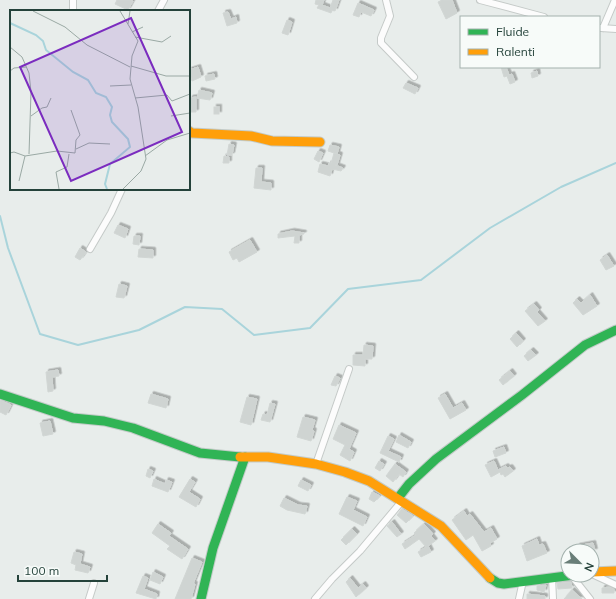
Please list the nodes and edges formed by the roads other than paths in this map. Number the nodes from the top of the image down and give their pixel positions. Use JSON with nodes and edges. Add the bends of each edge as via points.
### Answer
{"nodes":[{"id":1,"x":164,"y":0,"type":"edge"},
{"id":2,"x":386,"y":0,"type":"edge"},
{"id":3,"x":480,"y":0,"type":"edge"},
{"id":4,"x":615,"y":0,"type":"edge"},
{"id":5,"x":159,"y":10,"type":"edge"},
{"id":6,"x":540,"y":16,"type":"edge"},
{"id":7,"x":601,"y":28,"type":"edge"},
{"id":8,"x":616,"y":29,"type":"edge"},
{"id":9,"x":414,"y":77,"type":"dead end"},
{"id":10,"x":190,"y":132,"type":"edge"},
{"id":11,"x":320,"y":142,"type":"dead end"},
{"id":12,"x":122,"y":190,"type":"edge"},
{"id":13,"x":90,"y":249,"type":"dead end"},
{"id":14,"x":616,"y":330,"type":"edge"},
{"id":15,"x":349,"y":369,"type":"dead end"},
{"id":16,"x":0,"y":394,"type":"edge"},
{"id":17,"x":245,"y":457,"type":"junction"},
{"id":18,"x":316,"y":464,"type":"junction"},
{"id":19,"x":400,"y":500,"type":"junction"},
{"id":20,"x":616,"y":571,"type":"edge"},
{"id":21,"x":600,"y":572,"type":"edge"},
{"id":22,"x":560,"y":576,"type":"edge"},
{"id":23,"x":552,"y":577,"type":"junction"},
{"id":24,"x":600,"y":577,"type":"edge"},
{"id":25,"x":523,"y":581,"type":"junction"},
{"id":26,"x":94,"y":583,"type":"dead end"},
{"id":27,"x":579,"y":583,"type":"edge"},
{"id":28,"x":616,"y":585,"type":"edge"},
{"id":29,"x":89,"y":599,"type":"edge"},
{"id":30,"x":201,"y":599,"type":"edge"},
{"id":31,"x":315,"y":599,"type":"edge"},
{"id":32,"x":519,"y":599,"type":"edge"},
{"id":33,"x":553,"y":599,"type":"edge"},
{"id":34,"x":590,"y":599,"type":"edge"}],
"edges":[{"from":1,"to":5,"type":"street"},
{"from":2,"to":9,"type":"street","via":[[390,16],[381,43]]},
{"from":3,"to":6,"type":"street"},
{"from":4,"to":7,"type":"street"},
{"from":7,"to":8,"type":"street"},
{"from":10,"to":11,"type":"street","via":[[251,136],[272,141]]},
{"from":12,"to":13,"type":"street"},
{"from":14,"to":19,"type":"street","via":[[585,345],[522,396],[436,459],[409,484]]},
{"from":15,"to":18,"type":"street"},
{"from":16,"to":17,"type":"street","via":[[67,416],[133,428],[195,451]]},
{"from":17,"to":18,"type":"street","via":[[268,457]]},
{"from":17,"to":30,"type":"street","via":[[213,548]]},
{"from":18,"to":19,"type":"street","via":[[369,481]]},
{"from":19,"to":25,"type":"street","via":[[441,526],[492,580],[504,584]]},
{"from":19,"to":31,"type":"street","via":[[360,551]]},
{"from":20,"to":21,"type":"street"},
{"from":22,"to":23,"type":"street"},
{"from":23,"to":25,"type":"street"},
{"from":23,"to":33,"type":"street"},
{"from":24,"to":28,"type":"street"},
{"from":25,"to":32,"type":"street"},
{"from":26,"to":29,"type":"street"},
{"from":27,"to":34,"type":"street"}]}
